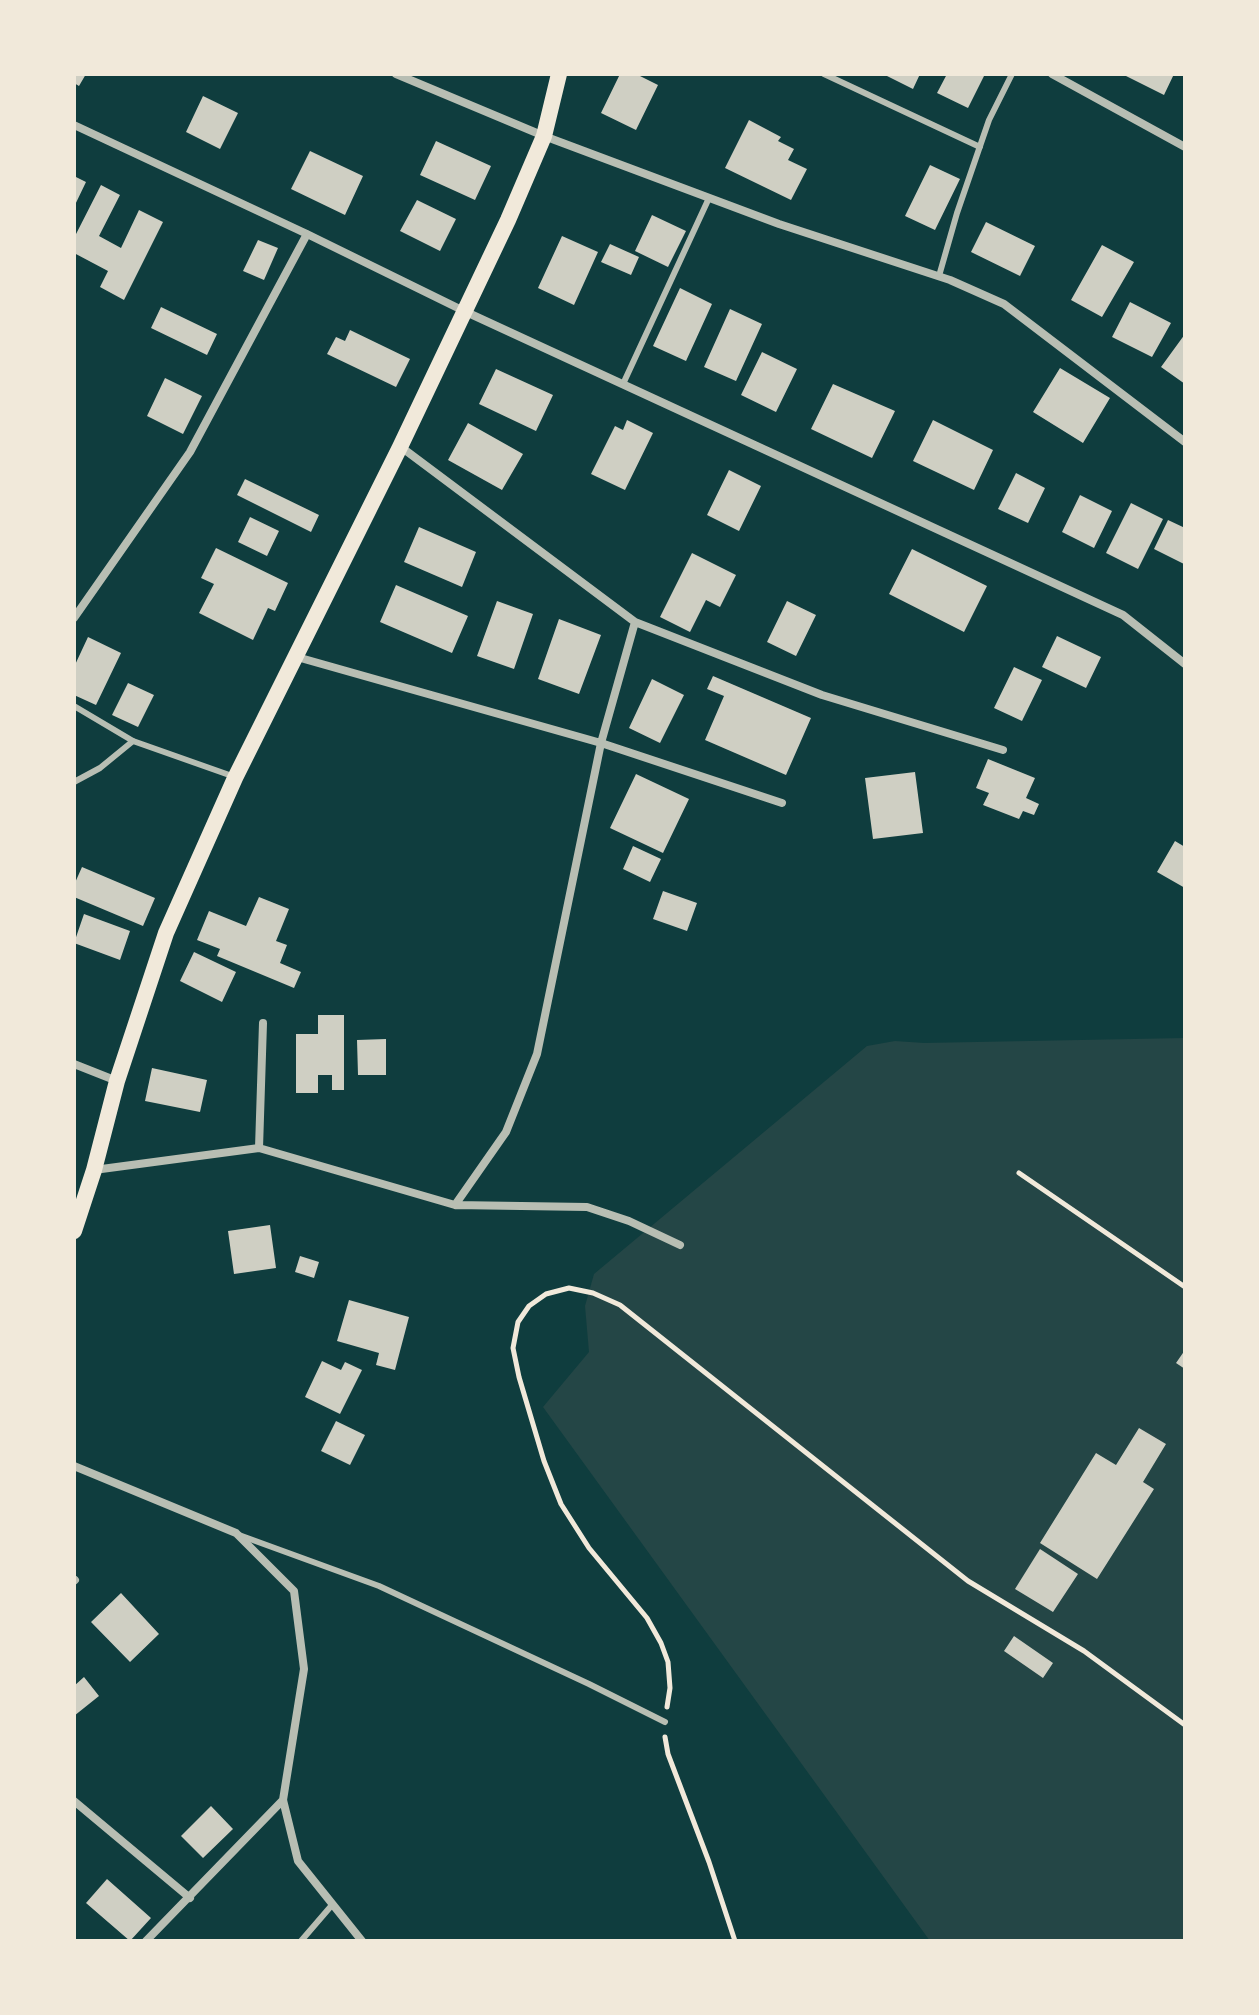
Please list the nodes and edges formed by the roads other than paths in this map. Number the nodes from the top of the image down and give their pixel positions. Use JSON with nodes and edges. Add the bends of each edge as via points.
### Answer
{"nodes":[{"id":1,"x":396,"y":74,"type":"edge"},
{"id":2,"x":559,"y":74,"type":"edge"},
{"id":3,"x":824,"y":74,"type":"edge"},
{"id":4,"x":1012,"y":74,"type":"edge"},
{"id":5,"x":1052,"y":74,"type":"edge"},
{"id":6,"x":74,"y":125,"type":"edge"},
{"id":7,"x":544,"y":136,"type":"junction"},
{"id":8,"x":980,"y":147,"type":"junction"},
{"id":9,"x":1185,"y":147,"type":"edge"},
{"id":10,"x":709,"y":198,"type":"junction"},
{"id":11,"x":307,"y":234,"type":"junction"},
{"id":12,"x":939,"y":276,"type":"junction"},
{"id":13,"x":464,"y":311,"type":"junction"},
{"id":14,"x":623,"y":384,"type":"junction"},
{"id":15,"x":1185,"y":442,"type":"edge"},
{"id":16,"x":400,"y":447,"type":"junction"},
{"id":17,"x":74,"y":618,"type":"edge"},
{"id":18,"x":635,"y":622,"type":"junction"},
{"id":19,"x":297,"y":657,"type":"junction"},
{"id":20,"x":1185,"y":664,"type":"edge"},
{"id":21,"x":74,"y":706,"type":"edge"},
{"id":22,"x":133,"y":741,"type":"junction"},
{"id":23,"x":601,"y":743,"type":"junction"},
{"id":24,"x":1003,"y":750,"type":"dead end"},
{"id":25,"x":235,"y":778,"type":"junction"},
{"id":26,"x":74,"y":782,"type":"edge"},
{"id":27,"x":782,"y":803,"type":"dead end"},
{"id":28,"x":263,"y":1023,"type":"dead end"},
{"id":29,"x":74,"y":1064,"type":"edge"},
{"id":30,"x":117,"y":1081,"type":"junction"},
{"id":31,"x":259,"y":1148,"type":"junction"},
{"id":32,"x":94,"y":1170,"type":"junction"},
{"id":33,"x":455,"y":1205,"type":"junction"},
{"id":34,"x":74,"y":1231,"type":"edge"},
{"id":35,"x":680,"y":1245,"type":"dead end"},
{"id":36,"x":74,"y":1466,"type":"edge"},
{"id":37,"x":236,"y":1533,"type":"junction"},
{"id":38,"x":665,"y":1722,"type":"road end"},
{"id":39,"x":283,"y":1800,"type":"junction"},
{"id":40,"x":74,"y":1801,"type":"edge"},
{"id":41,"x":190,"y":1898,"type":"junction"},
{"id":42,"x":332,"y":1905,"type":"junction"},
{"id":43,"x":146,"y":1941,"type":"edge"},
{"id":44,"x":301,"y":1941,"type":"edge"},
{"id":45,"x":362,"y":1941,"type":"edge"}],
"edges":[{"from":1,"to":7,"type":"street"},
{"from":2,"to":7,"type":"main road"},
{"from":3,"to":8,"type":"lane"},
{"from":4,"to":8,"type":"lane"},
{"from":5,"to":9,"type":"street"},
{"from":6,"to":11,"type":"street"},
{"from":7,"to":10,"type":"street"},
{"from":7,"to":13,"type":"main road"},
{"from":8,"to":12,"type":"lane"},
{"from":10,"to":12,"type":"street"},
{"from":10,"to":14,"type":"lane"},
{"from":11,"to":13,"type":"street"},
{"from":11,"to":17,"type":"street","via":[[190,452]]},
{"from":12,"to":15,"type":"street","via":[[1004,304]]},
{"from":13,"to":14,"type":"street"},
{"from":13,"to":16,"type":"main road"},
{"from":14,"to":20,"type":"street","via":[[1123,615]]},
{"from":16,"to":18,"type":"street"},
{"from":16,"to":19,"type":"main road"},
{"from":18,"to":23,"type":"street"},
{"from":18,"to":24,"type":"street","via":[[822,695]]},
{"from":19,"to":23,"type":"street"},
{"from":19,"to":25,"type":"main road"},
{"from":21,"to":22,"type":"lane"},
{"from":22,"to":25,"type":"lane"},
{"from":22,"to":26,"type":"lane"},
{"from":23,"to":27,"type":"street"},
{"from":23,"to":33,"type":"street","via":[[537,1054],[506,1132]]},
{"from":25,"to":30,"type":"main road","via":[[166,933]]},
{"from":28,"to":31,"type":"street"},
{"from":29,"to":30,"type":"street"},
{"from":30,"to":32,"type":"main road"},
{"from":31,"to":32,"type":"street"},
{"from":31,"to":33,"type":"street"},
{"from":32,"to":34,"type":"main road"},
{"from":33,"to":35,"type":"street","via":[[587,1207]]},
{"from":36,"to":37,"type":"street"},
{"from":37,"to":38,"type":"lane","via":[[379,1586]]},
{"from":37,"to":39,"type":"street","via":[[294,1591],[304,1669]]},
{"from":39,"to":41,"type":"street"},
{"from":39,"to":42,"type":"street","via":[[298,1861]]},
{"from":40,"to":41,"type":"street"},
{"from":41,"to":43,"type":"street"},
{"from":42,"to":44,"type":"lane"},
{"from":42,"to":45,"type":"street"}]}
